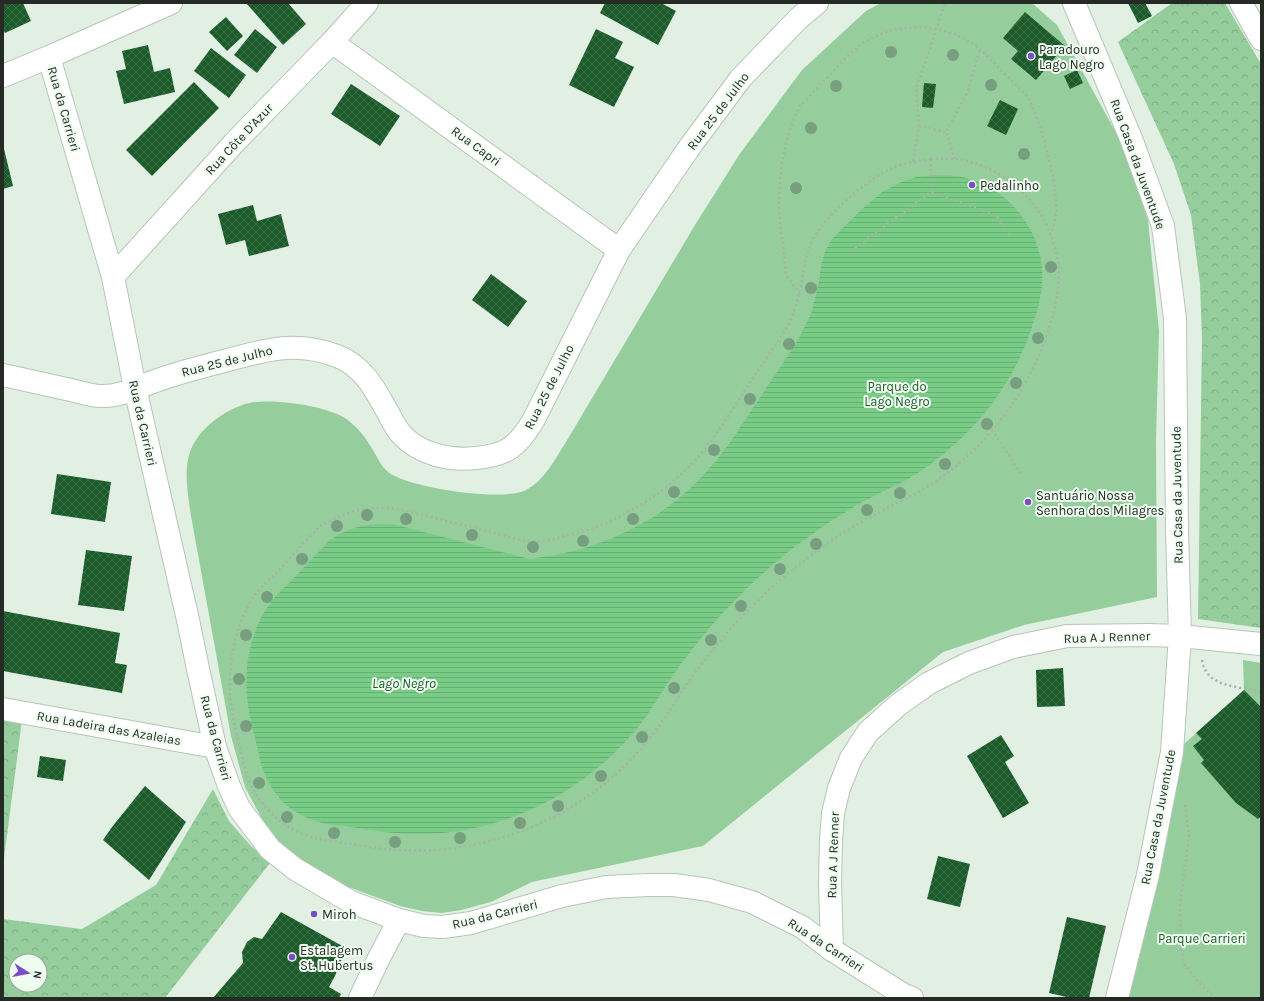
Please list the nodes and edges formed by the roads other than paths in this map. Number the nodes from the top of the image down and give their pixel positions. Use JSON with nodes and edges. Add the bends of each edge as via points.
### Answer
{"nodes":[{"id":1,"x":171,"y":3,"type":"edge"},
{"id":2,"x":367,"y":3,"type":"edge"},
{"id":3,"x":817,"y":3,"type":"edge"},
{"id":4,"x":1074,"y":3,"type":"edge"},
{"id":5,"x":1241,"y":3,"type":"edge"},
{"id":6,"x":1261,"y":39,"type":"edge"},
{"id":7,"x":332,"y":42,"type":"junction"},
{"id":8,"x":49,"y":57,"type":"junction"},
{"id":9,"x":3,"y":76,"type":"edge"},
{"id":10,"x":619,"y":250,"type":"junction"},
{"id":11,"x":113,"y":277,"type":"junction"},
{"id":12,"x":3,"y":375,"type":"edge"},
{"id":13,"x":135,"y":388,"type":"junction"},
{"id":14,"x":1190,"y":637,"type":"junction"},
{"id":15,"x":1261,"y":644,"type":"edge"},
{"id":16,"x":3,"y":709,"type":"edge"},
{"id":17,"x":215,"y":747,"type":"junction"},
{"id":18,"x":399,"y":920,"type":"junction"},
{"id":19,"x":832,"y":950,"type":"junction"},
{"id":20,"x":360,"y":998,"type":"edge"},
{"id":21,"x":912,"y":998,"type":"edge"},
{"id":22,"x":1117,"y":998,"type":"edge"}],
"edges":[{"from":1,"to":8,"type":"street"},
{"from":2,"to":7,"type":"street","name":"Rua Côte D'Azur"},
{"from":3,"to":10,"type":"street","name":"Rua 25 de Julho","via":[[741,78],[691,145]]},
{"from":4,"to":14,"type":"street","name":"Rua Casa da Juventude","via":[[1132,141],[1163,226],[1175,318],[1177,531]]},
{"from":5,"to":6,"type":"street"},
{"from":7,"to":10,"type":"street","name":"Rua Capri"},
{"from":7,"to":11,"type":"street","name":"Rua Côte D'Azur","via":[[234,143]]},
{"from":8,"to":9,"type":"street"},
{"from":8,"to":11,"type":"street","name":"Rua da Carrieri"},
{"from":10,"to":13,"type":"street","name":"Rua 25 de Julho","via":[[523,438],[507,451],[493,456],[450,458],[434,455],[422,449],[401,434],[360,370],[338,356],[299,347],[251,353],[180,372]]},
{"from":11,"to":13,"type":"street","name":"Rua da Carrieri"},
{"from":12,"to":13,"type":"street","name":"Rua 25 de Julho","via":[[100,396],[121,394]]},
{"from":13,"to":17,"type":"street","name":"Rua da Carrieri"},
{"from":14,"to":15,"type":"street","name":"Rua A J Renner"},
{"from":14,"to":19,"type":"street","name":"Rua A J Renner","via":[[1067,636],[1013,647],[969,663],[929,683],[893,709],[868,732],[851,758],[839,788],[833,813],[831,841]]},
{"from":14,"to":22,"type":"street","name":"Rua Casa da Juventude","via":[[1172,752],[1148,875]]},
{"from":16,"to":17,"type":"street","name":"Rua Ladeira das Azaleias"},
{"from":17,"to":18,"type":"street","name":"Rua da Carrieri","via":[[228,786],[239,808],[270,849],[295,869],[351,902]]},
{"from":18,"to":19,"type":"street","name":"Rua da Carrieri","via":[[424,926],[456,926],[562,896],[606,887],[674,885],[709,890],[752,902],[802,927]]},
{"from":18,"to":20,"type":"street"},
{"from":19,"to":21,"type":"street","name":"Rua da Carrieri"}]}
